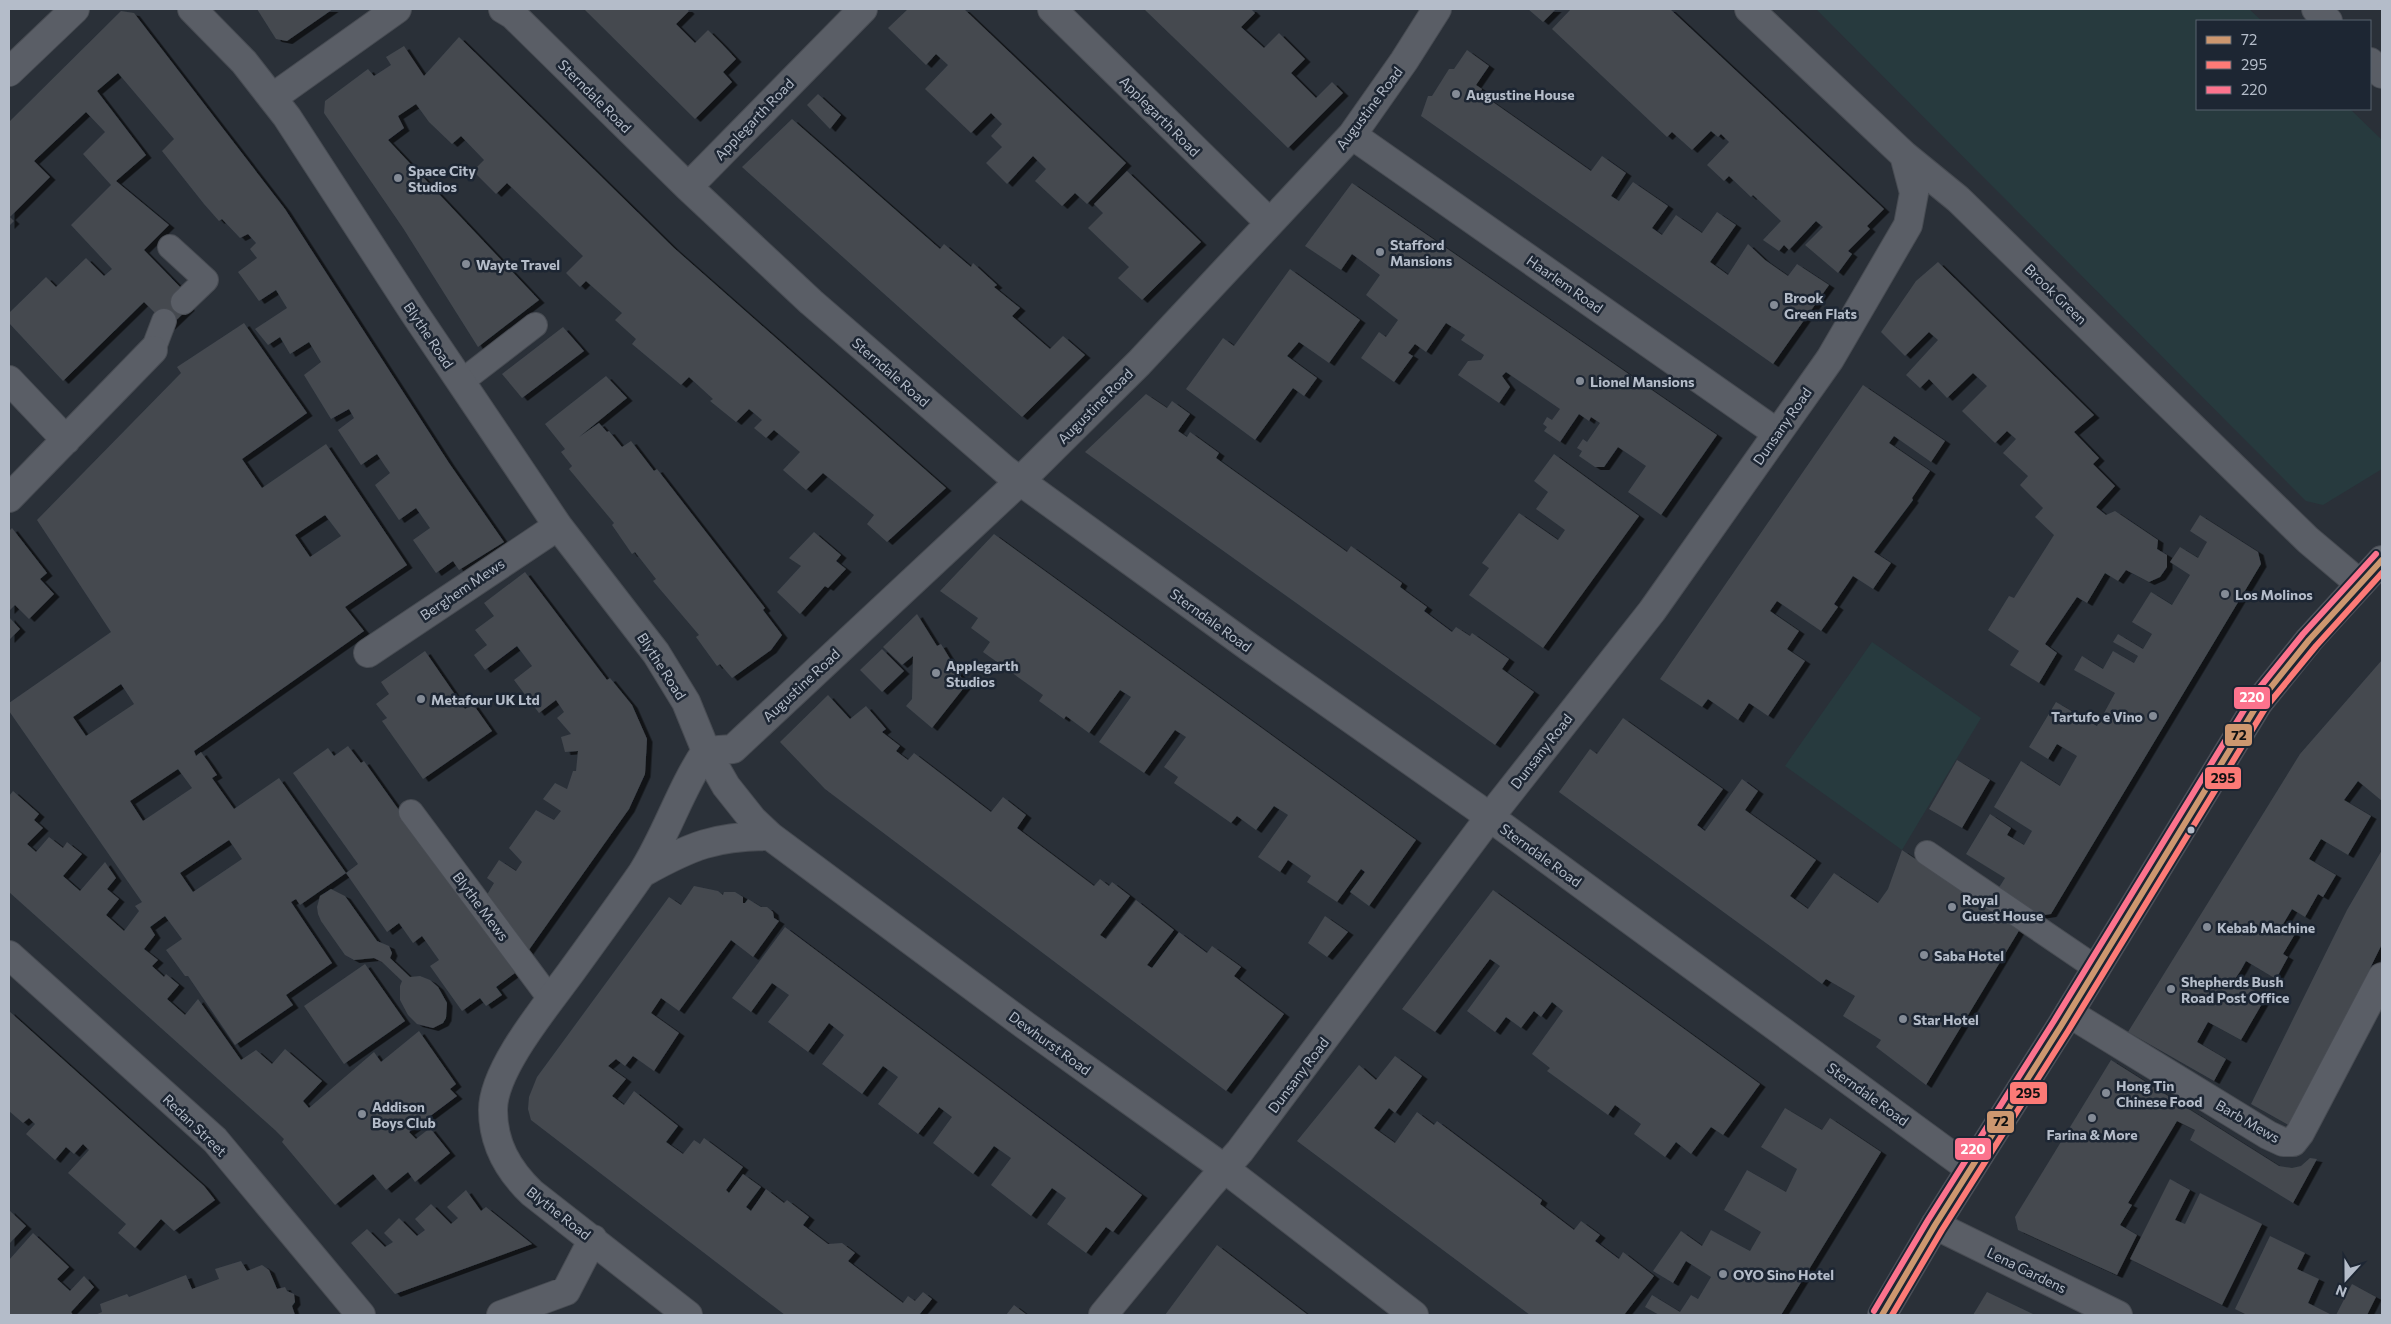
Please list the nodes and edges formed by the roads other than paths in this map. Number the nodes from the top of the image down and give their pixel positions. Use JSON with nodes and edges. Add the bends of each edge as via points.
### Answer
{"nodes":[{"id":1,"x":74,"y":9,"type":"edge"},
{"id":2,"x":192,"y":9,"type":"edge"},
{"id":3,"x":397,"y":9,"type":"edge"},
{"id":4,"x":503,"y":9,"type":"edge"},
{"id":5,"x":862,"y":9,"type":"edge"},
{"id":6,"x":1052,"y":9,"type":"edge"},
{"id":7,"x":1437,"y":9,"type":"edge"},
{"id":8,"x":1749,"y":9,"type":"edge"},
{"id":9,"x":2316,"y":9,"type":"edge"},
{"id":10,"x":2327,"y":20,"type":"edge"},
{"id":11,"x":2371,"y":63,"type":"edge"},
{"id":12,"x":9,"y":72,"type":"edge"},
{"id":13,"x":2382,"y":74,"type":"edge"},
{"id":14,"x":272,"y":98,"type":"junction"},
{"id":15,"x":1352,"y":135,"type":"junction"},
{"id":16,"x":1904,"y":155,"type":"junction"},
{"id":17,"x":688,"y":187,"type":"junction"},
{"id":18,"x":1269,"y":222,"type":"junction"},
{"id":19,"x":170,"y":247,"type":"dead end"},
{"id":20,"x":183,"y":302,"type":"dead end"},
{"id":21,"x":164,"y":321,"type":"dead end"},
{"id":22,"x":535,"y":325,"type":"dead end"},
{"id":23,"x":153,"y":350,"type":"joint"},
{"id":24,"x":9,"y":380,"type":"edge"},
{"id":25,"x":461,"y":382,"type":"junction"},
{"id":26,"x":1777,"y":433,"type":"junction"},
{"id":27,"x":66,"y":440,"type":"junction"},
{"id":28,"x":1020,"y":481,"type":"junction"},
{"id":29,"x":9,"y":498,"type":"edge"},
{"id":30,"x":558,"y":526,"type":"junction"},
{"id":31,"x":2382,"y":560,"type":"edge"},
{"id":32,"x":2360,"y":584,"type":"junction"},
{"id":33,"x":368,"y":654,"type":"dead end"},
{"id":34,"x":706,"y":751,"type":"junction"},
{"id":35,"x":411,"y":812,"type":"dead end"},
{"id":36,"x":1489,"y":818,"type":"junction"},
{"id":37,"x":770,"y":836,"type":"junction"},
{"id":38,"x":1927,"y":854,"type":"dead end"},
{"id":39,"x":642,"y":873,"type":"junction"},
{"id":40,"x":9,"y":954,"type":"edge"},
{"id":41,"x":2096,"y":968,"type":"junction"},
{"id":42,"x":2382,"y":977,"type":"edge"},
{"id":43,"x":551,"y":1000,"type":"junction"},
{"id":44,"x":2069,"y":1013,"type":"junction"},
{"id":45,"x":1225,"y":1169,"type":"junction"},
{"id":46,"x":1970,"y":1169,"type":"junction"},
{"id":47,"x":1935,"y":1225,"type":"junction"},
{"id":48,"x":593,"y":1239,"type":"junction"},
{"id":49,"x":361,"y":1315,"type":"edge"},
{"id":50,"x":501,"y":1315,"type":"edge"},
{"id":51,"x":688,"y":1315,"type":"edge"},
{"id":52,"x":1104,"y":1315,"type":"edge"},
{"id":53,"x":1414,"y":1315,"type":"edge"},
{"id":54,"x":1882,"y":1315,"type":"edge"},
{"id":55,"x":2118,"y":1315,"type":"edge"}],
"edges":[{"from":1,"to":12,"type":"street"},
{"from":2,"to":14,"type":"street","name":"Blythe Road","via":[[244,62]]},
{"from":3,"to":14,"type":"street"},
{"from":4,"to":17,"type":"street","name":"Sterndale Road","via":[[513,14]]},
{"from":5,"to":17,"type":"street","name":"Applegarth Road"},
{"from":6,"to":18,"type":"street","name":"Applegarth Road"},
{"from":7,"to":15,"type":"street","name":"Augustine Road"},
{"from":8,"to":16,"type":"street","name":"Brook Green"},
{"from":9,"to":10,"type":"street"},
{"from":11,"to":13,"type":"street"},
{"from":14,"to":25,"type":"street","name":"Blythe Road"},
{"from":15,"to":18,"type":"street","name":"Augustine Road"},
{"from":15,"to":26,"type":"street","name":"Haarlem Road"},
{"from":16,"to":26,"type":"street","name":"Dunsany Road","via":[[1914,193],[1908,225],[1830,359]]},
{"from":16,"to":32,"type":"street","name":"Brook Green","via":[[1958,199],[2308,540]]},
{"from":17,"to":28,"type":"street","name":"Sterndale Road","via":[[811,302]]},
{"from":18,"to":28,"type":"street","name":"Augustine Road","via":[[1139,363]]},
{"from":19,"to":20,"type":"lane","via":[[206,280]]},
{"from":21,"to":23,"type":"lane"},
{"from":22,"to":25,"type":"lane"},
{"from":23,"to":27,"type":"street"},
{"from":24,"to":27,"type":"street"},
{"from":25,"to":30,"type":"street","name":"Blythe Road"},
{"from":26,"to":36,"type":"street","name":"Dunsany Road","via":[[1652,610]]},
{"from":27,"to":29,"type":"street"},
{"from":28,"to":34,"type":"street","name":"Augustine Road","via":[[733,749]]},
{"from":28,"to":36,"type":"street","name":"Sterndale Road"},
{"from":30,"to":33,"type":"street","name":"Berghem Mews"},
{"from":30,"to":34,"type":"street","name":"Blythe Road","via":[[656,653],[686,702]]},
{"from":31,"to":32,"type":"main road"},
{"from":32,"to":41,"type":"main road","via":[[2259,702]]},
{"from":34,"to":37,"type":"street","name":"Dewhurst Road","via":[[726,786],[752,820]]},
{"from":34,"to":39,"type":"street","name":"Blythe Road","via":[[694,768],[657,850]]},
{"from":35,"to":43,"type":"lane","name":"Blythe Mews"},
{"from":36,"to":45,"type":"street","name":"Dunsany Road"},
{"from":36,"to":46,"type":"street","name":"Sterndale Road"},
{"from":37,"to":39,"type":"street","via":[[716,840]]},
{"from":37,"to":45,"type":"street","name":"Dewhurst Road"},
{"from":38,"to":41,"type":"lane"},
{"from":39,"to":43,"type":"street","name":"Blythe Road"},
{"from":40,"to":49,"type":"street","name":"Redan Street","via":[[215,1140]]},
{"from":41,"to":44,"type":"main road"},
{"from":42,"to":44,"type":"street","name":"Barb Mews","via":[[2293,1142],[2283,1142],[2268,1135]]},
{"from":43,"to":48,"type":"street","name":"Blythe Road","via":[[499,1083],[493,1108],[495,1130],[506,1164],[517,1178]]},
{"from":44,"to":46,"type":"main road"},
{"from":45,"to":52,"type":"street","name":"Dunsany Road"},
{"from":45,"to":53,"type":"street","name":"Dewhurst Road"},
{"from":46,"to":47,"type":"main road"},
{"from":47,"to":54,"type":"main road"},
{"from":47,"to":55,"type":"street","name":"Lena Gardens"},
{"from":48,"to":50,"type":"street","via":[[566,1291]]},
{"from":48,"to":51,"type":"street","name":"Blythe Road"}]}
